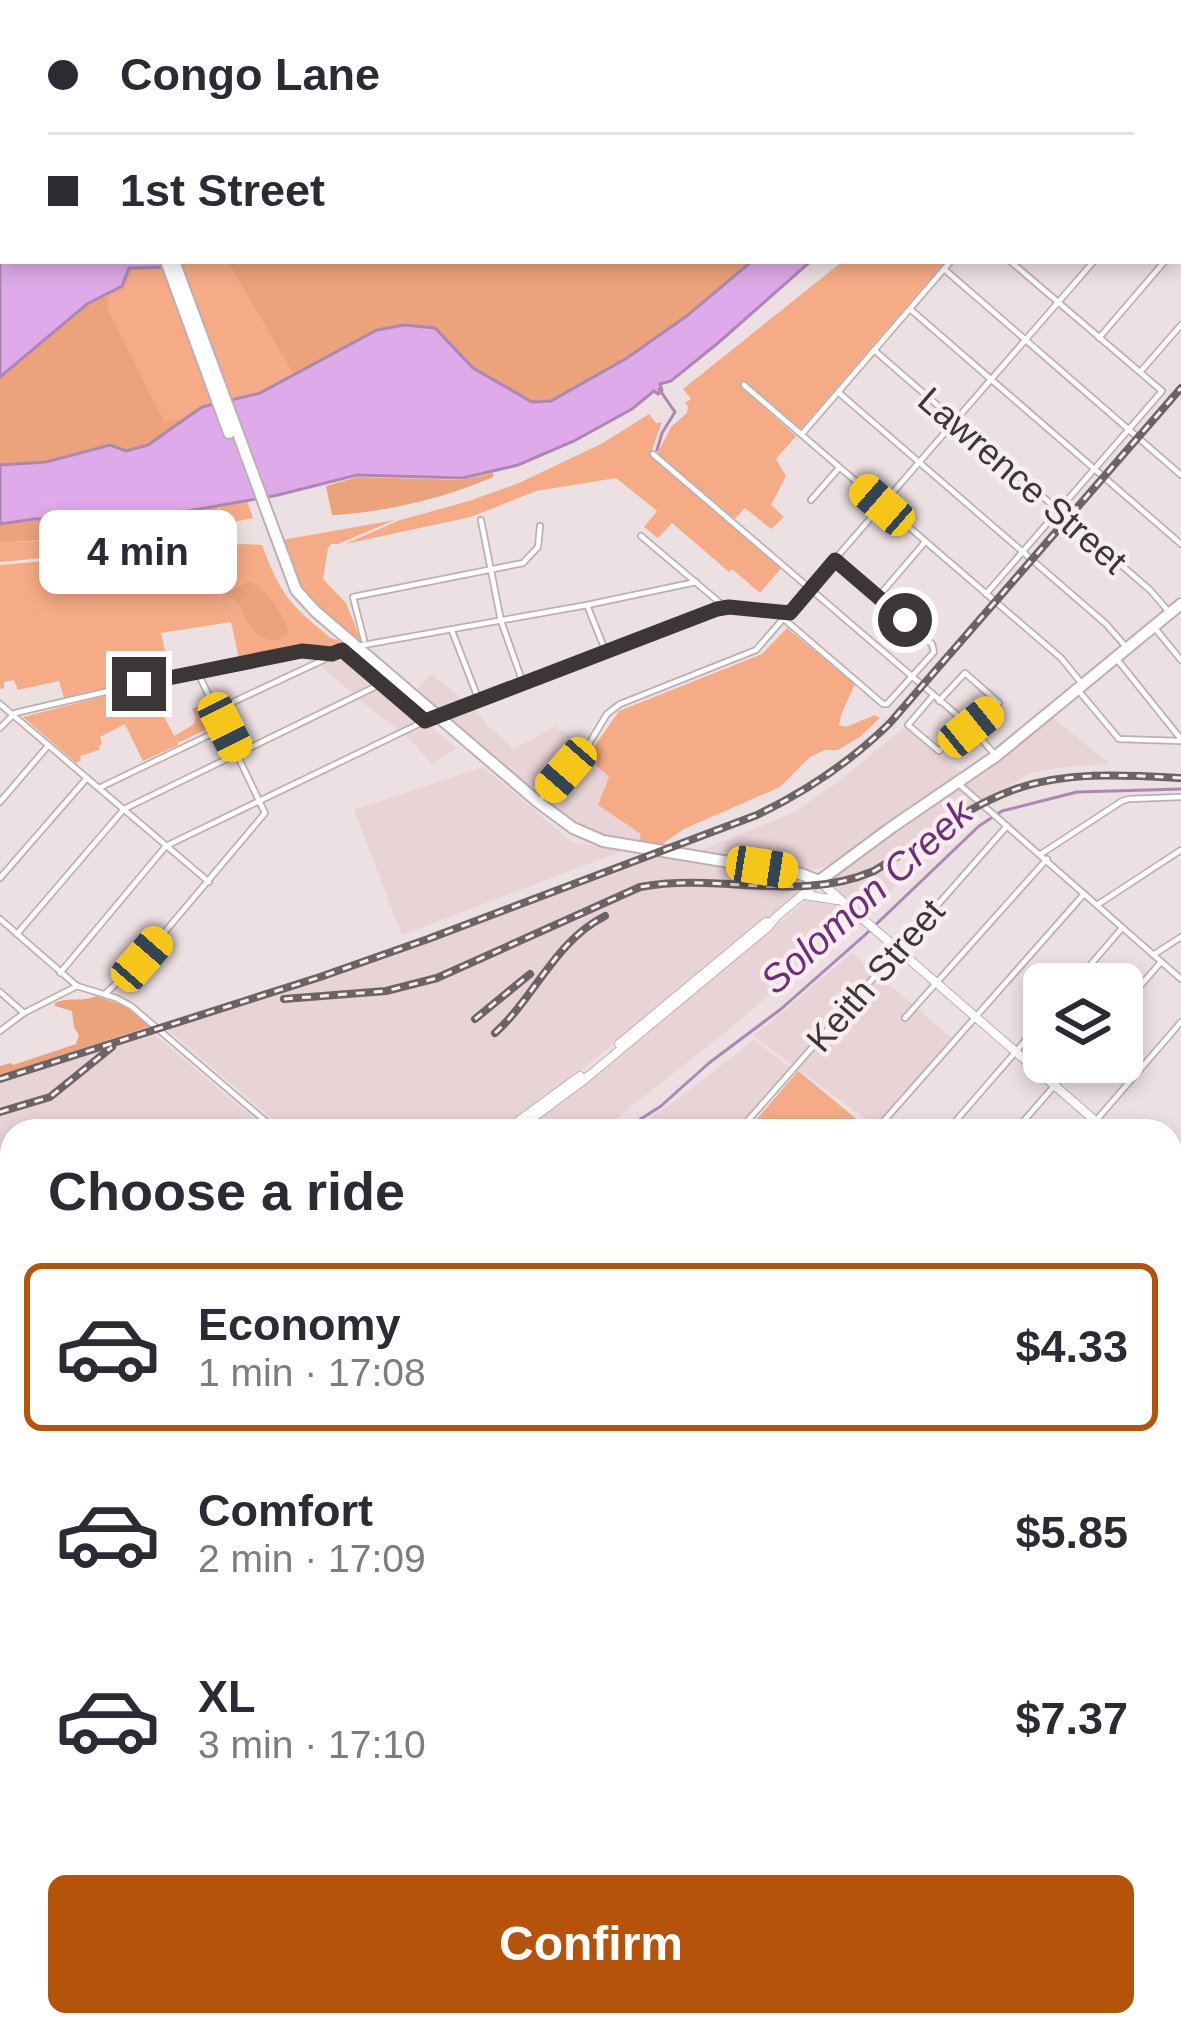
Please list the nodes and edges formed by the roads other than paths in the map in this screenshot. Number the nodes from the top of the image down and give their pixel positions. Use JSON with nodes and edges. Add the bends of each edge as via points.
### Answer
{"nodes":[{"id":1,"x":171,"y":264,"type":"edge"},
{"id":2,"x":948,"y":264,"type":"edge"},
{"id":3,"x":1020,"y":264,"type":"edge"},
{"id":4,"x":1091,"y":264,"type":"edge"},
{"id":5,"x":1162,"y":264,"type":"edge"},
{"id":6,"x":944,"y":269,"type":"junction"},
{"id":7,"x":1058,"y":303,"type":"junction"},
{"id":8,"x":910,"y":309,"type":"junction"},
{"id":9,"x":1181,"y":325,"type":"edge"},
{"id":10,"x":1099,"y":338,"type":"junction"},
{"id":11,"x":1025,"y":340,"type":"junction"},
{"id":12,"x":874,"y":350,"type":"junction"},
{"id":13,"x":1140,"y":373,"type":"junction"},
{"id":14,"x":992,"y":380,"type":"junction"},
{"id":15,"x":744,"y":385,"type":"dead end"},
{"id":16,"x":838,"y":392,"type":"junction"},
{"id":17,"x":956,"y":421,"type":"junction"},
{"id":18,"x":1129,"y":430,"type":"junction"},
{"id":19,"x":801,"y":434,"type":"junction"},
{"id":20,"x":653,"y":454,"type":"dead end"},
{"id":21,"x":920,"y":464,"type":"junction"},
{"id":22,"x":839,"y":468,"type":"junction"},
{"id":23,"x":1096,"y":469,"type":"junction"},
{"id":24,"x":1181,"y":475,"type":"edge"},
{"id":25,"x":811,"y":500,"type":"dead end"},
{"id":26,"x":882,"y":505,"type":"junction"},
{"id":27,"x":1059,"y":511,"type":"junction"},
{"id":28,"x":481,"y":520,"type":"dead end"},
{"id":29,"x":540,"y":526,"type":"dead end"},
{"id":30,"x":641,"y":536,"type":"dead end"},
{"id":31,"x":271,"y":537,"type":"junction"},
{"id":32,"x":925,"y":542,"type":"junction"},
{"id":33,"x":1181,"y":544,"type":"edge"},
{"id":34,"x":1023,"y":553,"type":"junction"},
{"id":35,"x":835,"y":560,"type":"junction"},
{"id":36,"x":491,"y":570,"type":"junction"},
{"id":37,"x":696,"y":582,"type":"junction"},
{"id":38,"x":810,"y":589,"type":"junction"},
{"id":39,"x":986,"y":594,"type":"junction"},
{"id":40,"x":878,"y":597,"type":"junction"},
{"id":41,"x":1181,"y":604,"type":"edge"},
{"id":42,"x":587,"y":605,"type":"junction"},
{"id":43,"x":729,"y":607,"type":"junction"},
{"id":44,"x":790,"y":613,"type":"junction"},
{"id":45,"x":1170,"y":614,"type":"junction"},
{"id":46,"x":784,"y":619,"type":"junction"},
{"id":47,"x":501,"y":622,"type":"junction"},
{"id":48,"x":1154,"y":627,"type":"junction"},
{"id":49,"x":452,"y":631,"type":"junction"},
{"id":50,"x":351,"y":644,"type":"junction"},
{"id":51,"x":1126,"y":649,"type":"junction"},
{"id":52,"x":373,"y":651,"type":"junction"},
{"id":53,"x":605,"y":651,"type":"junction"},
{"id":54,"x":332,"y":654,"type":"junction"},
{"id":55,"x":1116,"y":658,"type":"junction"},
{"id":56,"x":1181,"y":660,"type":"edge"},
{"id":57,"x":197,"y":671,"type":"junction"},
{"id":58,"x":912,"y":677,"type":"junction"},
{"id":59,"x":386,"y":682,"type":"junction"},
{"id":60,"x":523,"y":683,"type":"junction"},
{"id":61,"x":1080,"y":687,"type":"junction"},
{"id":62,"x":936,"y":698,"type":"junction"},
{"id":63,"x":479,"y":700,"type":"junction"},
{"id":64,"x":0,"y":704,"type":"edge"},
{"id":65,"x":216,"y":710,"type":"junction"},
{"id":66,"x":12,"y":714,"type":"junction"},
{"id":67,"x":438,"y":716,"type":"junction"},
{"id":68,"x":425,"y":721,"type":"junction"},
{"id":69,"x":225,"y":727,"type":"junction"},
{"id":70,"x":971,"y":727,"type":"junction"},
{"id":71,"x":0,"y":728,"type":"edge"},
{"id":72,"x":1181,"y":740,"type":"edge"},
{"id":73,"x":49,"y":745,"type":"junction"},
{"id":74,"x":238,"y":753,"type":"junction"},
{"id":75,"x":996,"y":757,"type":"junction"},
{"id":76,"x":87,"y":778,"type":"junction"},
{"id":77,"x":958,"y":783,"type":"junction"},
{"id":78,"x":99,"y":788,"type":"junction"},
{"id":79,"x":1181,"y":797,"type":"edge"},
{"id":80,"x":261,"y":800,"type":"junction"},
{"id":81,"x":0,"y":802,"type":"edge"},
{"id":82,"x":538,"y":802,"type":"junction"},
{"id":83,"x":124,"y":809,"type":"junction"},
{"id":84,"x":1007,"y":826,"type":"junction"},
{"id":85,"x":166,"y":846,"type":"junction"},
{"id":86,"x":1181,"y":850,"type":"edge"},
{"id":87,"x":1044,"y":857,"type":"junction"},
{"id":88,"x":848,"y":860,"type":"junction"},
{"id":89,"x":801,"y":874,"type":"junction"},
{"id":90,"x":0,"y":878,"type":"edge"},
{"id":91,"x":819,"y":881,"type":"junction"},
{"id":92,"x":208,"y":882,"type":"junction"},
{"id":93,"x":1084,"y":894,"type":"junction"},
{"id":94,"x":803,"y":895,"type":"junction"},
{"id":95,"x":840,"y":900,"type":"junction"},
{"id":96,"x":1097,"y":905,"type":"junction"},
{"id":97,"x":0,"y":919,"type":"edge"},
{"id":98,"x":772,"y":922,"type":"junction"},
{"id":99,"x":1122,"y":928,"type":"junction"},
{"id":100,"x":17,"y":934,"type":"junction"},
{"id":101,"x":1181,"y":937,"type":"edge"},
{"id":102,"x":898,"y":949,"type":"junction"},
{"id":103,"x":1153,"y":955,"type":"junction"},
{"id":104,"x":1161,"y":962,"type":"junction"},
{"id":105,"x":1092,"y":963,"type":"edge"},
{"id":106,"x":60,"y":973,"type":"junction"},
{"id":107,"x":1181,"y":979,"type":"edge"},
{"id":108,"x":937,"y":983,"type":"junction"},
{"id":109,"x":1143,"y":983,"type":"edge"},
{"id":110,"x":77,"y":986,"type":"junction"},
{"id":111,"x":0,"y":992,"type":"edge"},
{"id":112,"x":105,"y":994,"type":"junction"},
{"id":113,"x":24,"y":1012,"type":"junction"},
{"id":114,"x":976,"y":1016,"type":"junction"},
{"id":115,"x":905,"y":1018,"type":"dead end"},
{"id":116,"x":1181,"y":1022,"type":"edge"},
{"id":117,"x":0,"y":1031,"type":"edge"},
{"id":118,"x":1023,"y":1043,"type":"edge"},
{"id":119,"x":1016,"y":1051,"type":"junction"},
{"id":120,"x":1055,"y":1085,"type":"junction"},
{"id":121,"x":263,"y":1119,"type":"edge"},
{"id":122,"x":522,"y":1119,"type":"edge"},
{"id":123,"x":531,"y":1119,"type":"edge"},
{"id":124,"x":749,"y":1119,"type":"edge"},
{"id":125,"x":886,"y":1119,"type":"edge"},
{"id":126,"x":957,"y":1119,"type":"edge"},
{"id":127,"x":1025,"y":1119,"type":"edge"},
{"id":128,"x":1094,"y":1119,"type":"edge"},
{"id":129,"x":1098,"y":1119,"type":"edge"}],
"edges":[{"from":1,"to":31,"type":"main road"},
{"from":2,"to":6,"type":"street"},
{"from":3,"to":7,"type":"street"},
{"from":4,"to":7,"type":"street"},
{"from":5,"to":10,"type":"street"},
{"from":6,"to":8,"type":"street"},
{"from":6,"to":11,"type":"street"},
{"from":7,"to":10,"type":"street"},
{"from":7,"to":11,"type":"street"},
{"from":8,"to":12,"type":"street"},
{"from":8,"to":14,"type":"street"},
{"from":9,"to":13,"type":"street"},
{"from":10,"to":13,"type":"street"},
{"from":11,"to":14,"type":"street"},
{"from":11,"to":18,"type":"street"},
{"from":12,"to":16,"type":"street"},
{"from":12,"to":17,"type":"street","name":"Lawrence Street"},
{"from":13,"to":18,"type":"street","via":[[1162,391]]},
{"from":14,"to":17,"type":"street"},
{"from":14,"to":23,"type":"street"},
{"from":15,"to":19,"type":"street"},
{"from":16,"to":19,"type":"street"},
{"from":16,"to":21,"type":"street"},
{"from":17,"to":21,"type":"street"},
{"from":17,"to":27,"type":"street","name":"Lawrence Street"},
{"from":18,"to":23,"type":"street"},
{"from":18,"to":24,"type":"street"},
{"from":19,"to":22,"type":"street"},
{"from":20,"to":38,"type":"street"},
{"from":21,"to":26,"type":"street"},
{"from":21,"to":34,"type":"street"},
{"from":22,"to":25,"type":"street"},
{"from":22,"to":26,"type":"street"},
{"from":23,"to":27,"type":"street"},
{"from":23,"to":33,"type":"street"},
{"from":26,"to":32,"type":"street"},
{"from":26,"to":35,"type":"street"},
{"from":27,"to":34,"type":"street"},
{"from":27,"to":45,"type":"street","name":"Lawrence Street"},
{"from":28,"to":36,"type":"street"},
{"from":29,"to":36,"type":"street","via":[[538,548],[526,561]]},
{"from":30,"to":37,"type":"street"},
{"from":31,"to":50,"type":"main road","via":[[296,590]]},
{"from":31,"to":50,"type":"main road","via":[[292,592]]},
{"from":32,"to":39,"type":"street"},
{"from":32,"to":40,"type":"street"},
{"from":34,"to":39,"type":"street"},
{"from":34,"to":51,"type":"street"},
{"from":35,"to":38,"type":"street"},
{"from":35,"to":40,"type":"street"},
{"from":36,"to":47,"type":"street"},
{"from":36,"to":50,"type":"street","via":[[353,597]]},
{"from":37,"to":42,"type":"street"},
{"from":37,"to":43,"type":"street"},
{"from":38,"to":44,"type":"street"},
{"from":38,"to":58,"type":"street"},
{"from":39,"to":61,"type":"street","via":[[1061,658]]},
{"from":40,"to":58,"type":"street","via":[[935,648]]},
{"from":41,"to":45,"type":"main road"},
{"from":42,"to":47,"type":"street"},
{"from":42,"to":53,"type":"street"},
{"from":43,"to":44,"type":"street"},
{"from":43,"to":53,"type":"street"},
{"from":44,"to":46,"type":"street"},
{"from":45,"to":48,"type":"main road"},
{"from":46,"to":58,"type":"street","via":[[883,704]]},
{"from":46,"to":82,"type":"street","via":[[751,654],[607,713]]},
{"from":47,"to":49,"type":"street"},
{"from":47,"to":60,"type":"street"},
{"from":48,"to":51,"type":"main road"},
{"from":48,"to":56,"type":"street"},
{"from":49,"to":52,"type":"street"},
{"from":49,"to":63,"type":"street"},
{"from":50,"to":52,"type":"main road"},
{"from":50,"to":54,"type":"street"},
{"from":50,"to":59,"type":"main road"},
{"from":51,"to":55,"type":"main road"},
{"from":52,"to":67,"type":"main road"},
{"from":53,"to":60,"type":"street"},
{"from":54,"to":57,"type":"street","via":[[302,651]]},
{"from":54,"to":65,"type":"street"},
{"from":55,"to":61,"type":"main road"},
{"from":55,"to":72,"type":"street"},
{"from":57,"to":65,"type":"street"},
{"from":57,"to":66,"type":"street"},
{"from":58,"to":62,"type":"street"},
{"from":59,"to":67,"type":"main road"},
{"from":59,"to":68,"type":"street"},
{"from":59,"to":74,"type":"street"},
{"from":60,"to":63,"type":"street"},
{"from":61,"to":72,"type":"street","via":[[1119,739]]},
{"from":61,"to":75,"type":"main road"},
{"from":62,"to":70,"type":"street"},
{"from":62,"to":70,"type":"street","via":[[908,725],[939,751]]},
{"from":62,"to":70,"type":"street","via":[[964,673],[999,703]]},
{"from":63,"to":67,"type":"street"},
{"from":64,"to":66,"type":"street"},
{"from":65,"to":69,"type":"street"},
{"from":66,"to":71,"type":"street"},
{"from":66,"to":73,"type":"street"},
{"from":67,"to":68,"type":"street"},
{"from":67,"to":82,"type":"main road"},
{"from":68,"to":80,"type":"street"},
{"from":69,"to":74,"type":"street"},
{"from":69,"to":78,"type":"street"},
{"from":70,"to":75,"type":"street"},
{"from":73,"to":76,"type":"street"},
{"from":73,"to":81,"type":"street"},
{"from":74,"to":80,"type":"street"},
{"from":74,"to":83,"type":"street"},
{"from":75,"to":77,"type":"main road"},
{"from":76,"to":78,"type":"street"},
{"from":76,"to":90,"type":"street"},
{"from":77,"to":84,"type":"street"},
{"from":77,"to":88,"type":"main road"},
{"from":78,"to":83,"type":"street"},
{"from":79,"to":87,"type":"street","via":[[1122,801]]},
{"from":80,"to":85,"type":"street"},
{"from":80,"to":92,"type":"street","via":[[264,817]]},
{"from":82,"to":89,"type":"main road","via":[[603,841]]},
{"from":83,"to":85,"type":"street"},
{"from":83,"to":100,"type":"street"},
{"from":84,"to":87,"type":"street"},
{"from":84,"to":102,"type":"street","name":"Keith Street"},
{"from":85,"to":92,"type":"street"},
{"from":85,"to":106,"type":"street"},
{"from":86,"to":96,"type":"street"},
{"from":87,"to":93,"type":"street"},
{"from":87,"to":108,"type":"street"},
{"from":88,"to":89,"type":"main road"},
{"from":88,"to":91,"type":"main road"},
{"from":89,"to":91,"type":"main road"},
{"from":91,"to":94,"type":"main road"},
{"from":91,"to":95,"type":"main road"},
{"from":92,"to":112,"type":"street"},
{"from":93,"to":96,"type":"street"},
{"from":93,"to":114,"type":"street"},
{"from":94,"to":95,"type":"main road"},
{"from":94,"to":98,"type":"main road"},
{"from":95,"to":102,"type":"main road"},
{"from":96,"to":99,"type":"street"},
{"from":97,"to":100,"type":"street"},
{"from":98,"to":122,"type":"main road"},
{"from":98,"to":123,"type":"main road"},
{"from":99,"to":103,"type":"street"},
{"from":99,"to":105,"type":"street"},
{"from":100,"to":106,"type":"street"},
{"from":101,"to":103,"type":"street"},
{"from":102,"to":108,"type":"main road"},
{"from":102,"to":124,"type":"street","name":"Keith Street"},
{"from":103,"to":104,"type":"street"},
{"from":104,"to":107,"type":"street"},
{"from":104,"to":109,"type":"street"},
{"from":106,"to":110,"type":"street"},
{"from":108,"to":114,"type":"main road"},
{"from":108,"to":115,"type":"street"},
{"from":110,"to":112,"type":"street"},
{"from":110,"to":113,"type":"street"},
{"from":111,"to":113,"type":"street"},
{"from":112,"to":121,"type":"street","via":[[130,1006]]},
{"from":113,"to":117,"type":"street"},
{"from":114,"to":119,"type":"main road"},
{"from":114,"to":125,"type":"street"},
{"from":116,"to":129,"type":"street"},
{"from":118,"to":119,"type":"street"},
{"from":119,"to":120,"type":"main road"},
{"from":119,"to":126,"type":"street"},
{"from":120,"to":127,"type":"street"},
{"from":120,"to":128,"type":"main road"}]}
